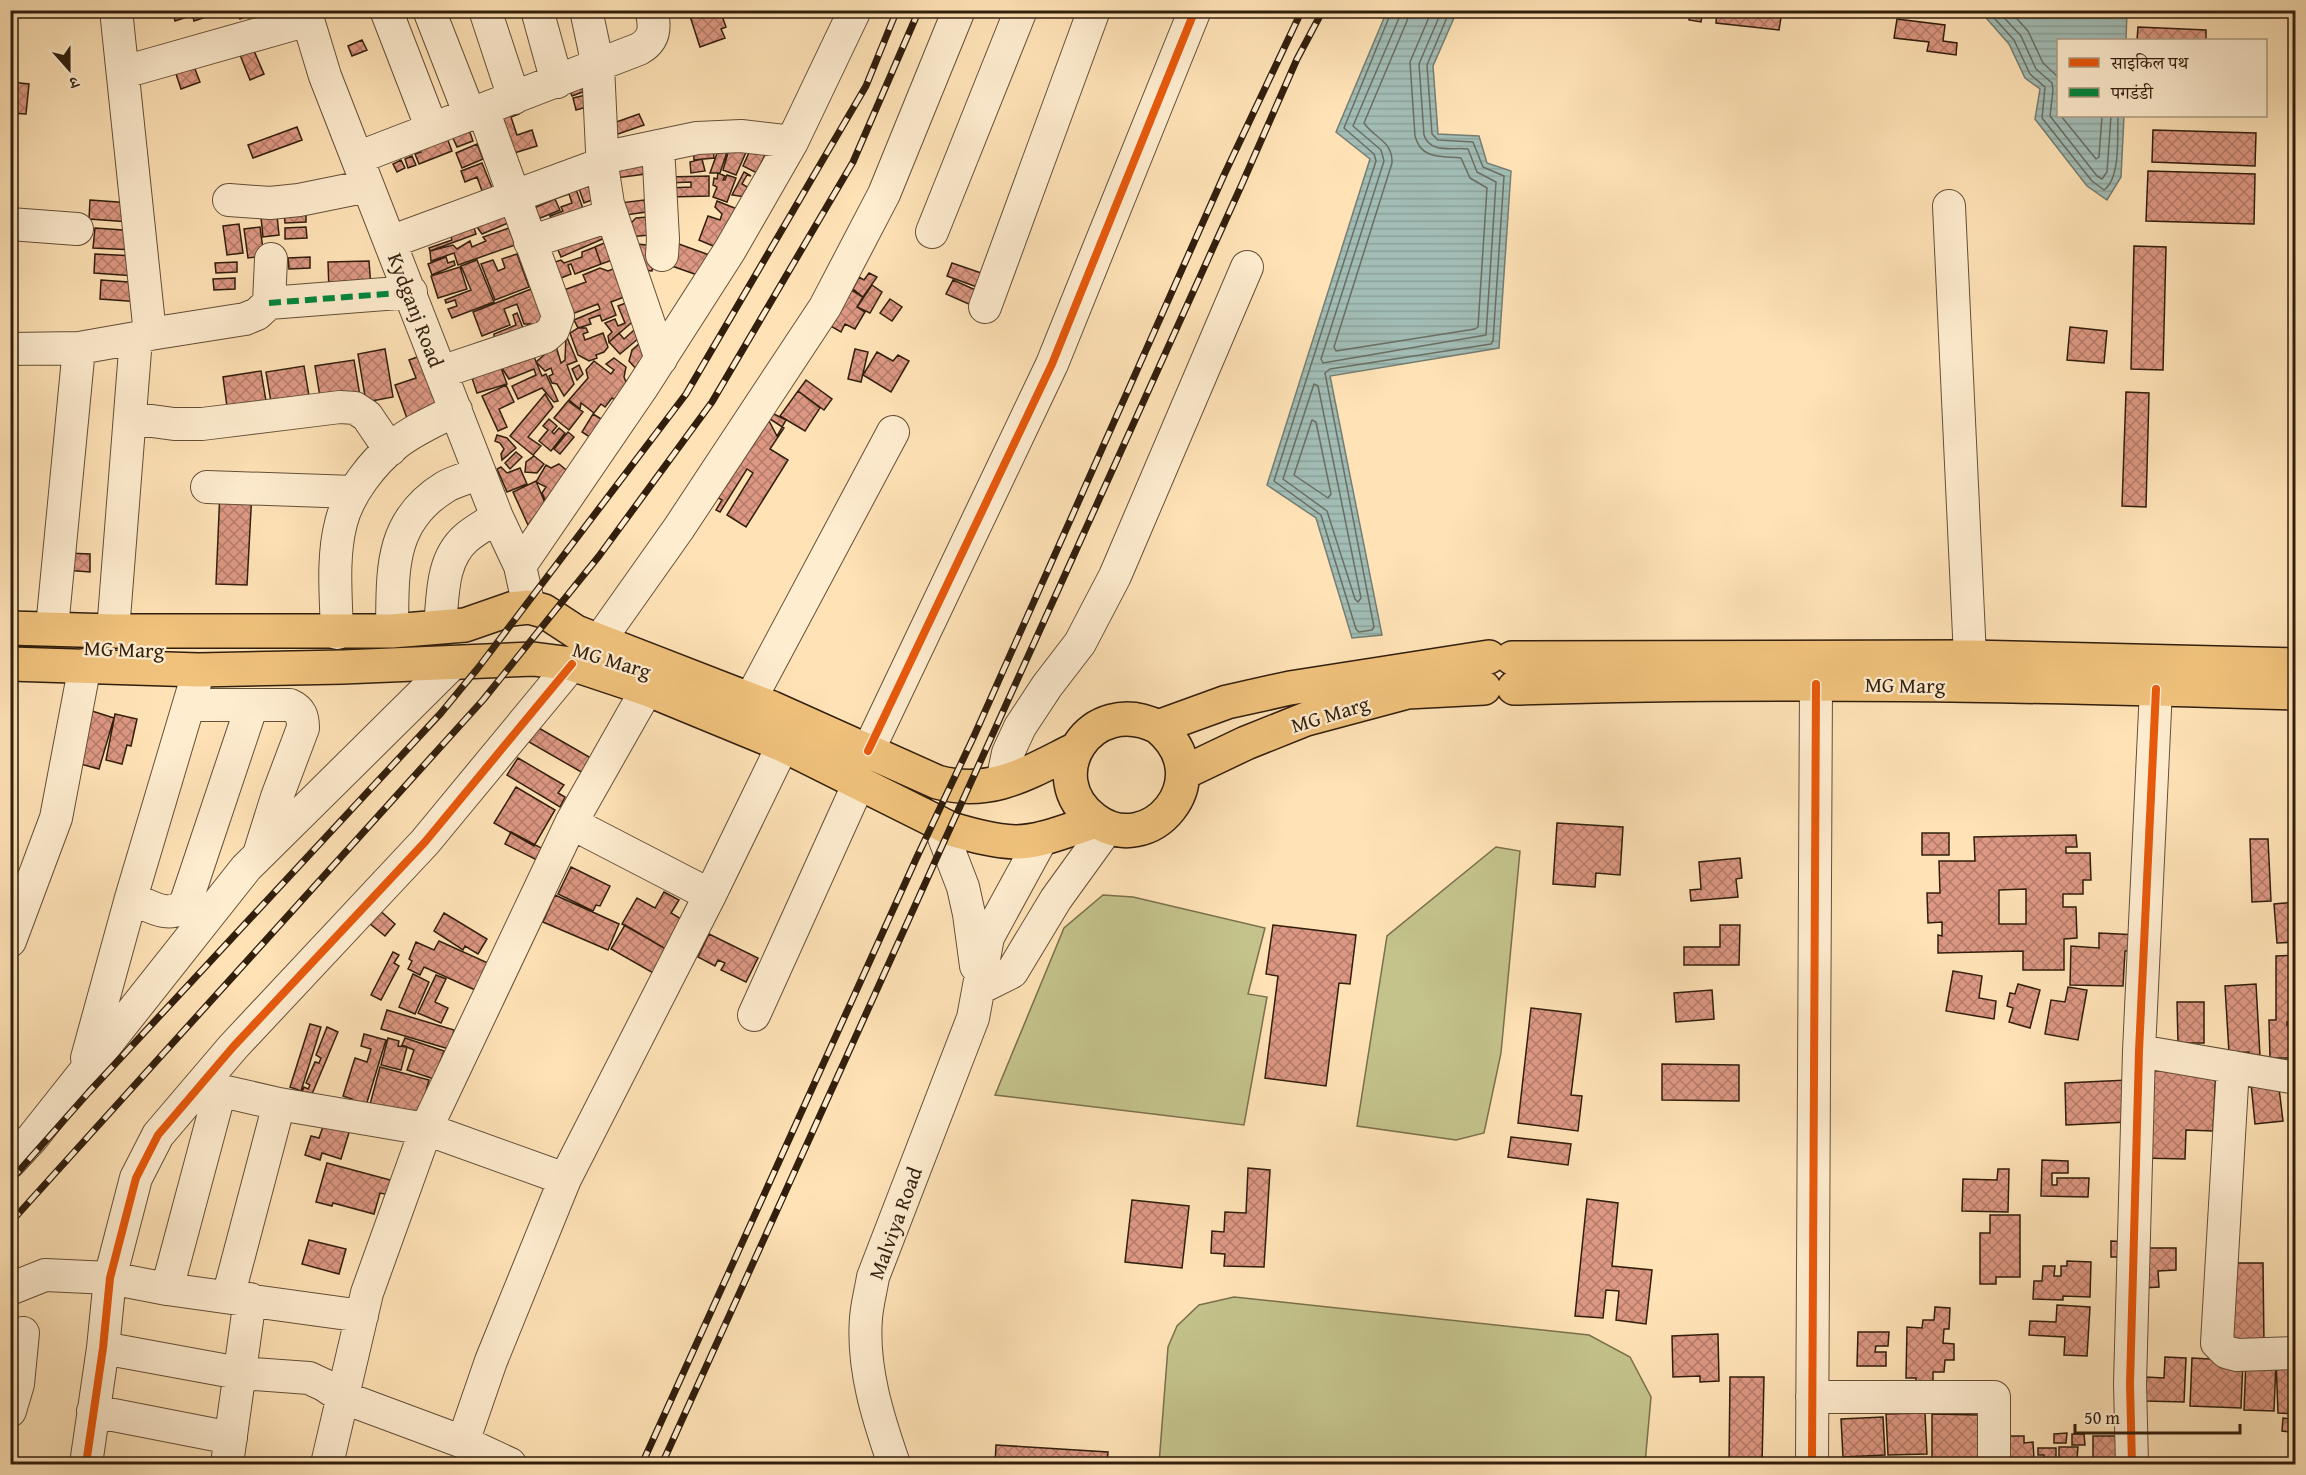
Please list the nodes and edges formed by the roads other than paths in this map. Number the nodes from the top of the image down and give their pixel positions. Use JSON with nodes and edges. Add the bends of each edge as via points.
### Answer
{"nodes":[{"id":1,"x":116,"y":10,"type":"edge"},
{"id":2,"x":386,"y":10,"type":"edge"},
{"id":3,"x":429,"y":10,"type":"edge"},
{"id":4,"x":485,"y":10,"type":"edge"},
{"id":5,"x":537,"y":10,"type":"edge"},
{"id":6,"x":586,"y":10,"type":"edge"},
{"id":7,"x":651,"y":10,"type":"edge"},
{"id":8,"x":855,"y":10,"type":"edge"},
{"id":9,"x":959,"y":10,"type":"edge"},
{"id":10,"x":1021,"y":10,"type":"edge"},
{"id":11,"x":1094,"y":10,"type":"edge"},
{"id":12,"x":1195,"y":10,"type":"edge"},
{"id":13,"x":307,"y":15,"type":"edge"},
{"id":14,"x":598,"y":66,"type":"junction"},
{"id":15,"x":124,"y":72,"type":"junction"},
{"id":16,"x":557,"y":82,"type":"junction"},
{"id":17,"x":514,"y":98,"type":"junction"},
{"id":18,"x":476,"y":112,"type":"junction"},
{"id":19,"x":432,"y":129,"type":"junction"},
{"id":20,"x":792,"y":142,"type":"junction"},
{"id":21,"x":658,"y":146,"type":"junction"},
{"id":22,"x":602,"y":161,"type":"junction"},
{"id":23,"x":362,"y":172,"type":"junction"},
{"id":24,"x":514,"y":196,"type":"junction"},
{"id":25,"x":229,"y":200,"type":"dead end"},
{"id":26,"x":1949,"y":206,"type":"dead end"},
{"id":27,"x":612,"y":215,"type":"junction"},
{"id":28,"x":10,"y":224,"type":"edge"},
{"id":29,"x":76,"y":229,"type":"dead end"},
{"id":30,"x":932,"y":232,"type":"dead end"},
{"id":31,"x":390,"y":242,"type":"junction"},
{"id":32,"x":530,"y":242,"type":"junction"},
{"id":33,"x":662,"y":255,"type":"dead end"},
{"id":34,"x":271,"y":259,"type":"dead end"},
{"id":35,"x":1247,"y":267,"type":"dead end"},
{"id":36,"x":411,"y":292,"type":"junction"},
{"id":37,"x":268,"y":303,"type":"junction"},
{"id":38,"x":985,"y":307,"type":"dead end"},
{"id":39,"x":143,"y":336,"type":"junction"},
{"id":40,"x":79,"y":348,"type":"junction"},
{"id":41,"x":10,"y":349,"type":"edge"},
{"id":42,"x":661,"y":359,"type":"junction"},
{"id":43,"x":441,"y":372,"type":"junction"},
{"id":44,"x":456,"y":410,"type":"junction"},
{"id":45,"x":130,"y":418,"type":"junction"},
{"id":46,"x":893,"y":432,"type":"dead end"},
{"id":47,"x":390,"y":450,"type":"junction"},
{"id":48,"x":480,"y":474,"type":"junction"},
{"id":49,"x":207,"y":487,"type":"dead end"},
{"id":50,"x":354,"y":492,"type":"junction"},
{"id":51,"x":497,"y":517,"type":"junction"},
{"id":52,"x":520,"y":566,"type":"junction"},
{"id":53,"x":529,"y":608,"type":"junction"},
{"id":54,"x":440,"y":627,"type":"junction"},
{"id":55,"x":10,"y":628,"type":"edge"},
{"id":56,"x":52,"y":628,"type":"junction"},
{"id":57,"x":113,"y":631,"type":"junction"},
{"id":58,"x":392,"y":631,"type":"junction"},
{"id":59,"x":337,"y":633,"type":"junction"},
{"id":60,"x":599,"y":642,"type":"junction"},
{"id":61,"x":1970,"y":657,"type":"junction"},
{"id":62,"x":454,"y":662,"type":"junction"},
{"id":63,"x":10,"y":664,"type":"edge"},
{"id":64,"x":573,"y":664,"type":"junction"},
{"id":65,"x":2295,"y":664,"type":"edge"},
{"id":66,"x":85,"y":665,"type":"junction"},
{"id":67,"x":199,"y":670,"type":"junction"},
{"id":68,"x":1500,"y":673,"type":"junction"},
{"id":69,"x":1816,"y":684,"type":"junction"},
{"id":70,"x":2156,"y":688,"type":"junction"},
{"id":71,"x":647,"y":689,"type":"junction"},
{"id":72,"x":2295,"y":693,"type":"edge"},
{"id":73,"x":750,"y":700,"type":"junction"},
{"id":74,"x":189,"y":705,"type":"junction"},
{"id":75,"x":252,"y":705,"type":"junction"},
{"id":76,"x":1158,"y":727,"type":"junction"},
{"id":77,"x":783,"y":745,"type":"junction"},
{"id":78,"x":1076,"y":749,"type":"junction"},
{"id":79,"x":868,"y":752,"type":"junction"},
{"id":80,"x":1183,"y":772,"type":"junction"},
{"id":81,"x":1002,"y":782,"type":"junction"},
{"id":82,"x":860,"y":783,"type":"junction"},
{"id":83,"x":938,"y":822,"type":"junction"},
{"id":84,"x":571,"y":823,"type":"junction"},
{"id":85,"x":1102,"y":824,"type":"junction"},
{"id":86,"x":1042,"y":838,"type":"junction"},
{"id":87,"x":259,"y":854,"type":"junction"},
{"id":88,"x":710,"y":895,"type":"junction"},
{"id":89,"x":131,"y":898,"type":"junction"},
{"id":90,"x":10,"y":941,"type":"edge"},
{"id":91,"x":980,"y":988,"type":"junction"},
{"id":92,"x":754,"y":1016,"type":"dead end"},
{"id":93,"x":2139,"y":1051,"type":"junction"},
{"id":94,"x":2233,"y":1067,"type":"junction"},
{"id":95,"x":83,"y":1072,"type":"junction"},
{"id":96,"x":2295,"y":1078,"type":"edge"},
{"id":97,"x":210,"y":1089,"type":"junction"},
{"id":98,"x":279,"y":1104,"type":"junction"},
{"id":99,"x":426,"y":1129,"type":"junction"},
{"id":100,"x":10,"y":1162,"type":"edge"},
{"id":101,"x":565,"y":1179,"type":"junction"},
{"id":102,"x":110,"y":1278,"type":"junction"},
{"id":103,"x":10,"y":1288,"type":"edge"},
{"id":104,"x":167,"y":1289,"type":"junction"},
{"id":105,"x":239,"y":1298,"type":"junction"},
{"id":106,"x":362,"y":1316,"type":"junction"},
{"id":107,"x":22,"y":1333,"type":"dead end"},
{"id":108,"x":103,"y":1348,"type":"junction"},
{"id":109,"x":2295,"y":1353,"type":"edge"},
{"id":110,"x":239,"y":1373,"type":"junction"},
{"id":111,"x":342,"y":1397,"type":"junction"},
{"id":112,"x":1812,"y":1397,"type":"junction"},
{"id":113,"x":10,"y":1411,"type":"edge"},
{"id":114,"x":93,"y":1411,"type":"junction"},
{"id":115,"x":463,"y":1442,"type":"junction"},
{"id":116,"x":229,"y":1451,"type":"edge"},
{"id":117,"x":86,"y":1464,"type":"edge"},
{"id":118,"x":327,"y":1464,"type":"edge"},
{"id":119,"x":510,"y":1464,"type":"edge"},
{"id":120,"x":894,"y":1464,"type":"edge"},
{"id":121,"x":1812,"y":1464,"type":"edge"},
{"id":122,"x":1994,"y":1464,"type":"edge"},
{"id":123,"x":2133,"y":1464,"type":"edge"}],
"edges":[{"from":1,"to":15,"type":"street"},
{"from":2,"to":19,"type":"street"},
{"from":3,"to":18,"type":"street"},
{"from":4,"to":17,"type":"street"},
{"from":5,"to":16,"type":"street"},
{"from":6,"to":14,"type":"street"},
{"from":7,"to":14,"type":"street","via":[[655,22],[648,44]]},
{"from":8,"to":20,"type":"street"},
{"from":9,"to":60,"type":"street","via":[[884,194],[825,307]]},
{"from":10,"to":30,"type":"street"},
{"from":11,"to":38,"type":"street"},
{"from":12,"to":79,"type":"street","via":[[1052,364]]},
{"from":13,"to":15,"type":"street"},
{"from":13,"to":23,"type":"street","name":"Kydganj Road","via":[[325,76]]},
{"from":14,"to":16,"type":"street"},
{"from":14,"to":22,"type":"street"},
{"from":15,"to":39,"type":"street"},
{"from":16,"to":17,"type":"street"},
{"from":17,"to":18,"type":"street"},
{"from":18,"to":19,"type":"street"},
{"from":18,"to":24,"type":"street"},
{"from":19,"to":23,"type":"street"},
{"from":20,"to":21,"type":"street","via":[[741,136],[697,138]]},
{"from":20,"to":42,"type":"street"},
{"from":21,"to":22,"type":"street"},
{"from":21,"to":33,"type":"street"},
{"from":22,"to":24,"type":"street"},
{"from":22,"to":27,"type":"street"},
{"from":23,"to":25,"type":"street","via":[[299,200]]},
{"from":23,"to":31,"type":"street","name":"Kydganj Road"},
{"from":24,"to":31,"type":"street"},
{"from":24,"to":32,"type":"street"},
{"from":26,"to":61,"type":"street"},
{"from":27,"to":32,"type":"street"},
{"from":27,"to":42,"type":"street"},
{"from":28,"to":29,"type":"street"},
{"from":31,"to":36,"type":"street","name":"Kydganj Road"},
{"from":32,"to":43,"type":"street","via":[[558,316],[554,330],[544,337]]},
{"from":34,"to":37,"type":"street"},
{"from":35,"to":81,"type":"street","via":[[1115,576],[1080,643],[1020,727],[1008,753]]},
{"from":36,"to":37,"type":"street"},
{"from":36,"to":43,"type":"street","name":"Kydganj Road"},
{"from":37,"to":39,"type":"street","via":[[245,319]]},
{"from":39,"to":40,"type":"street"},
{"from":39,"to":45,"type":"street"},
{"from":40,"to":41,"type":"street"},
{"from":40,"to":56,"type":"street"},
{"from":42,"to":52,"type":"street"},
{"from":43,"to":44,"type":"street","name":"Kydganj Road"},
{"from":44,"to":47,"type":"street"},
{"from":44,"to":48,"type":"street","name":"Kydganj Road"},
{"from":45,"to":47,"type":"street","via":[[202,424],[355,408],[367,416]]},
{"from":45,"to":57,"type":"street"},
{"from":46,"to":73,"type":"street"},
{"from":47,"to":50,"type":"street"},
{"from":48,"to":51,"type":"street","name":"Kydganj Road"},
{"from":48,"to":58,"type":"street","via":[[446,486],[419,507],[400,540],[393,565]]},
{"from":49,"to":50,"type":"street"},
{"from":50,"to":59,"type":"street","via":[[341,522],[335,595]]},
{"from":51,"to":52,"type":"street","name":"Kydganj Road"},
{"from":51,"to":54,"type":"street","via":[[466,538],[454,552],[446,570]]},
{"from":52,"to":53,"type":"street","name":"Kydganj Road"},
{"from":53,"to":54,"type":"main road","name":"MG Marg","via":[[512,609],[465,625]]},
{"from":53,"to":60,"type":"main road","name":"MG Marg","via":[[543,611]]},
{"from":54,"to":58,"type":"main road","name":"MG Marg"},
{"from":55,"to":56,"type":"main road","name":"MG Marg"},
{"from":56,"to":57,"type":"main road","name":"MG Marg"},
{"from":57,"to":59,"type":"main road","name":"MG Marg"},
{"from":58,"to":59,"type":"main road","name":"MG Marg"},
{"from":60,"to":73,"type":"main road","name":"MG Marg"},
{"from":61,"to":65,"type":"main road"},
{"from":61,"to":68,"type":"main road"},
{"from":62,"to":64,"type":"main road","name":"MG Marg","via":[[533,659]]},
{"from":62,"to":67,"type":"main road","name":"MG Marg"},
{"from":62,"to":87,"type":"street"},
{"from":63,"to":66,"type":"main road","name":"MG Marg"},
{"from":64,"to":71,"type":"main road","name":"MG Marg"},
{"from":64,"to":97,"type":"street","via":[[425,842],[233,1047]]},
{"from":66,"to":67,"type":"main road","name":"MG Marg"},
{"from":66,"to":90,"type":"street","via":[[56,818]]},
{"from":67,"to":74,"type":"street"},
{"from":68,"to":69,"type":"main road","name":"MG Marg"},
{"from":68,"to":76,"type":"main road","via":[[1290,688],[1227,702]]},
{"from":68,"to":80,"type":"main road","name":"MG Marg","via":[[1306,719]]},
{"from":69,"to":70,"type":"main road","name":"MG Marg"},
{"from":69,"to":112,"type":"street"},
{"from":70,"to":72,"type":"main road","name":"MG Marg"},
{"from":70,"to":93,"type":"street"},
{"from":71,"to":77,"type":"main road","name":"MG Marg"},
{"from":71,"to":84,"type":"street"},
{"from":73,"to":79,"type":"main road","name":"MG Marg"},
{"from":74,"to":75,"type":"street"},
{"from":74,"to":89,"type":"street"},
{"from":75,"to":87,"type":"street","via":[[290,705],[303,718],[303,728]]},
{"from":75,"to":89,"type":"street","via":[[186,902],[173,912],[165,912]]},
{"from":76,"to":78,"type":"main road","via":[[1132,718],[1119,719],[1094,729]]},
{"from":76,"to":80,"type":"main road","via":[[1176,747]]},
{"from":77,"to":82,"type":"main road","name":"MG Marg"},
{"from":77,"to":88,"type":"street"},
{"from":78,"to":81,"type":"main road","name":"MG Marg"},
{"from":78,"to":85,"type":"main road","via":[[1072,789],[1078,801]]},
{"from":79,"to":81,"type":"main road","name":"MG Marg","via":[[954,787],[981,788]]},
{"from":80,"to":85,"type":"main road","via":[[1177,799],[1160,819],[1135,830]]},
{"from":82,"to":83,"type":"main road","name":"MG Marg"},
{"from":82,"to":92,"type":"street"},
{"from":83,"to":86,"type":"main road","name":"MG Marg","via":[[979,838],[1016,842]]},
{"from":83,"to":91,"type":"street","via":[[963,887]]},
{"from":84,"to":88,"type":"street"},
{"from":84,"to":99,"type":"street"},
{"from":85,"to":86,"type":"main road","name":"MG Marg"},
{"from":85,"to":91,"type":"street","via":[[1012,972]]},
{"from":86,"to":91,"type":"street","name":"Malviya Road","via":[[988,938]]},
{"from":87,"to":95,"type":"street"},
{"from":88,"to":101,"type":"street"},
{"from":89,"to":95,"type":"street"},
{"from":91,"to":120,"type":"street","name":"Malviya Road","via":[[973,1018],[873,1277],[866,1319],[867,1359],[873,1398]]},
{"from":93,"to":94,"type":"street"},
{"from":93,"to":123,"type":"street","via":[[2130,1384]]},
{"from":94,"to":96,"type":"street"},
{"from":94,"to":109,"type":"street","via":[[2217,1342],[2226,1352],[2237,1355]]},
{"from":95,"to":100,"type":"street"},
{"from":97,"to":98,"type":"street"},
{"from":97,"to":102,"type":"street","via":[[158,1135],[136,1178]]},
{"from":97,"to":104,"type":"street"},
{"from":98,"to":99,"type":"street"},
{"from":98,"to":105,"type":"street"},
{"from":99,"to":101,"type":"street"},
{"from":99,"to":106,"type":"street"},
{"from":101,"to":115,"type":"street","via":[[490,1361]]},
{"from":102,"to":103,"type":"street","via":[[45,1275]]},
{"from":102,"to":104,"type":"street"},
{"from":102,"to":108,"type":"street"},
{"from":104,"to":105,"type":"street"},
{"from":105,"to":106,"type":"street"},
{"from":105,"to":110,"type":"street"},
{"from":106,"to":111,"type":"street"},
{"from":107,"to":113,"type":"street","via":[[18,1384]]},
{"from":108,"to":110,"type":"street"},
{"from":108,"to":114,"type":"street"},
{"from":110,"to":111,"type":"street","via":[[309,1378]]},
{"from":110,"to":116,"type":"street"},
{"from":111,"to":115,"type":"street"},
{"from":111,"to":118,"type":"street"},
{"from":112,"to":121,"type":"street"},
{"from":112,"to":122,"type":"street","via":[[1994,1397]]},
{"from":114,"to":116,"type":"street"},
{"from":114,"to":117,"type":"street"},
{"from":115,"to":119,"type":"street"}]}
